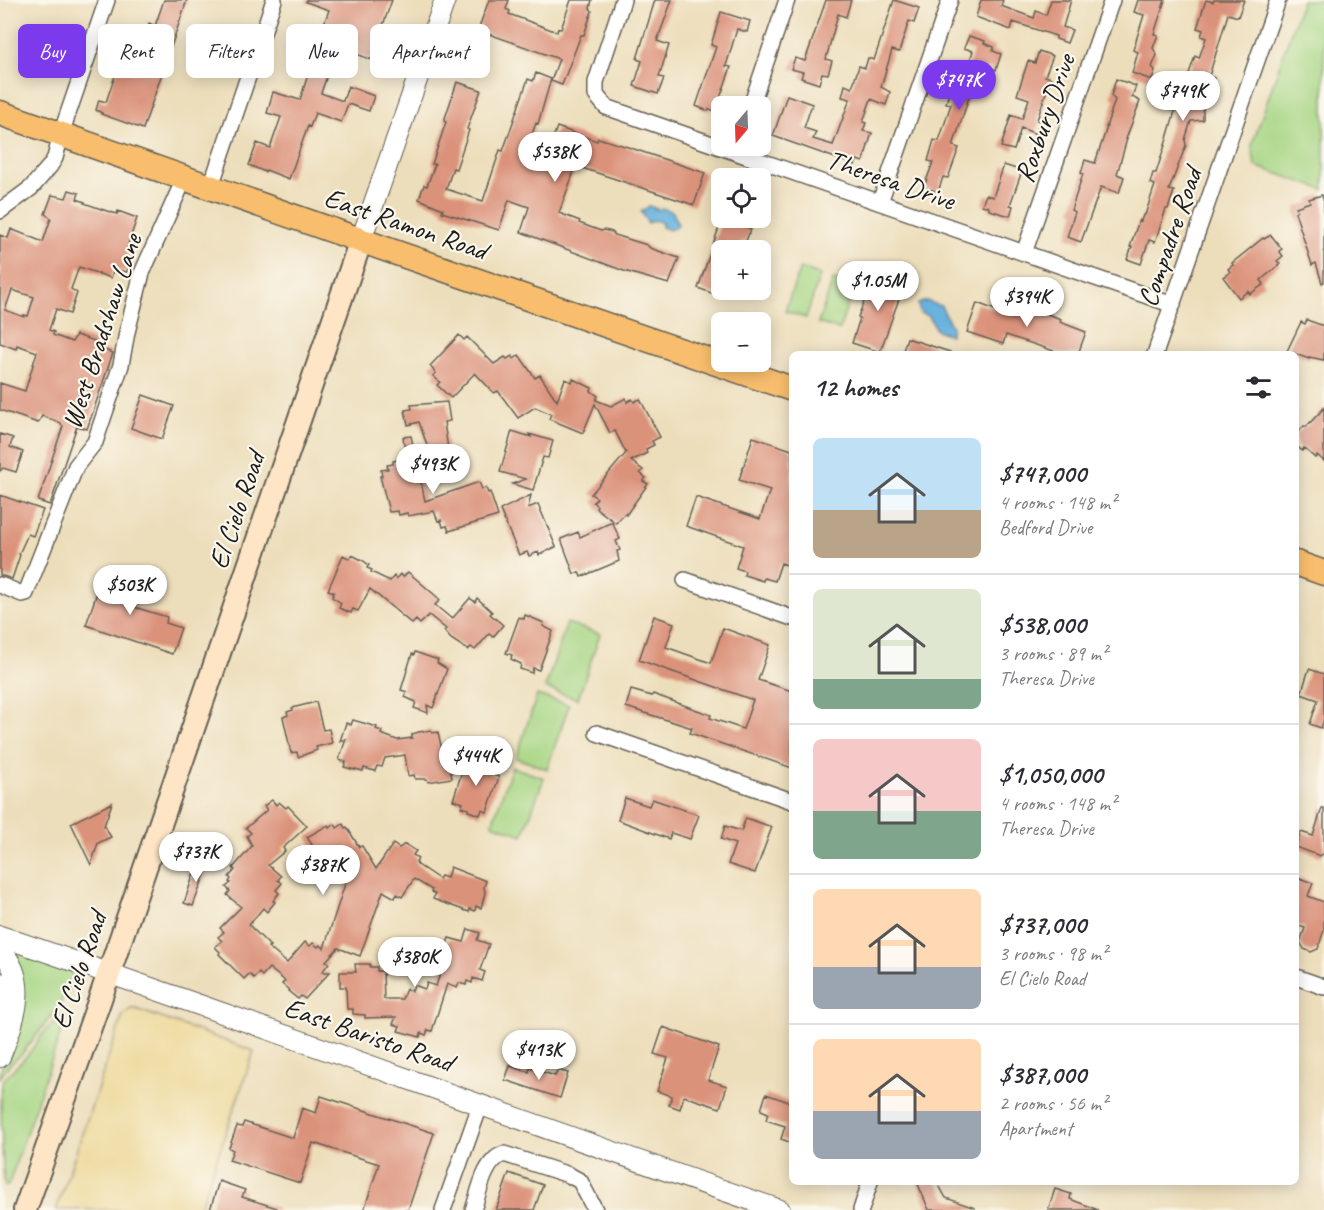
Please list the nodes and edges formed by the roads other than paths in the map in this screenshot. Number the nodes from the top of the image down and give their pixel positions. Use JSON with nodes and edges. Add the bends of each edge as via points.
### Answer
{"nodes":[{"id":1,"x":107,"y":0,"type":"edge"},
{"id":2,"x":274,"y":0,"type":"edge"},
{"id":3,"x":445,"y":0,"type":"edge"},
{"id":4,"x":623,"y":0,"type":"edge"},
{"id":5,"x":787,"y":0,"type":"edge"},
{"id":6,"x":950,"y":0,"type":"edge"},
{"id":7,"x":1112,"y":0,"type":"edge"},
{"id":8,"x":1278,"y":0,"type":"edge"},
{"id":9,"x":754,"y":96,"type":"edge"},
{"id":10,"x":0,"y":113,"type":"edge"},
{"id":11,"x":61,"y":134,"type":"junction"},
{"id":12,"x":711,"y":140,"type":"edge"},
{"id":13,"x":758,"y":156,"type":"edge"},
{"id":14,"x":185,"y":177,"type":"junction"},
{"id":15,"x":211,"y":186,"type":"junction"},
{"id":16,"x":880,"y":202,"type":"junction"},
{"id":17,"x":0,"y":211,"type":"edge"},
{"id":18,"x":362,"y":240,"type":"junction"},
{"id":19,"x":1024,"y":253,"type":"junction"},
{"id":20,"x":1173,"y":305,"type":"junction"},
{"id":21,"x":1156,"y":351,"type":"edge"},
{"id":22,"x":789,"y":388,"type":"edge"},
{"id":23,"x":1299,"y":564,"type":"edge"},
{"id":24,"x":1324,"y":573,"type":"edge"},
{"id":25,"x":685,"y":580,"type":"dead end"},
{"id":26,"x":0,"y":585,"type":"edge"},
{"id":27,"x":789,"y":617,"type":"edge"},
{"id":28,"x":597,"y":733,"type":"dead end"},
{"id":29,"x":789,"y":800,"type":"edge"},
{"id":30,"x":0,"y":936,"type":"edge"},
{"id":31,"x":0,"y":949,"type":"edge"},
{"id":32,"x":108,"y":974,"type":"junction"},
{"id":33,"x":1299,"y":978,"type":"edge"},
{"id":34,"x":0,"y":983,"type":"edge"},
{"id":35,"x":1324,"y":987,"type":"edge"},
{"id":36,"x":0,"y":1022,"type":"edge"},
{"id":37,"x":0,"y":1057,"type":"edge"},
{"id":38,"x":481,"y":1103,"type":"junction"},
{"id":39,"x":869,"y":1185,"type":"edge"},
{"id":40,"x":25,"y":1210,"type":"edge"},
{"id":41,"x":443,"y":1210,"type":"edge"},
{"id":42,"x":473,"y":1210,"type":"edge"},
{"id":43,"x":595,"y":1210,"type":"edge"},
{"id":44,"x":780,"y":1210,"type":"edge"},
{"id":45,"x":861,"y":1210,"type":"edge"}],
"edges":[{"from":1,"to":11,"type":"street"},
{"from":2,"to":15,"type":"street"},
{"from":3,"to":18,"type":"street","name":"El Cielo Road"},
{"from":4,"to":12,"type":"street","name":"Theresa Drive","via":[[596,82],[596,95],[606,107]]},
{"from":5,"to":9,"type":"street"},
{"from":6,"to":16,"type":"street"},
{"from":7,"to":19,"type":"street","name":"Roxbury Drive"},
{"from":8,"to":20,"type":"street","name":"Compadre Road"},
{"from":10,"to":11,"type":"main road","name":"East Ramon Road"},
{"from":11,"to":14,"type":"main road","name":"East Ramon Road"},
{"from":11,"to":17,"type":"street","via":[[50,166],[31,188]]},
{"from":13,"to":16,"type":"street","name":"Theresa Drive"},
{"from":14,"to":15,"type":"main road","name":"East Ramon Road"},
{"from":14,"to":26,"type":"street","name":"West Bradshaw Lane","via":[[142,273],[121,365],[95,442],[76,466],[26,593]]},
{"from":15,"to":18,"type":"main road","name":"East Ramon Road"},
{"from":16,"to":19,"type":"street","name":"Theresa Drive"},
{"from":18,"to":22,"type":"main road","name":"East Ramon Road"},
{"from":18,"to":32,"type":"main road","name":"El Cielo Road"},
{"from":19,"to":20,"type":"street","name":"Theresa Drive"},
{"from":20,"to":21,"type":"street","name":"Compadre Road"},
{"from":23,"to":24,"type":"main road"},
{"from":25,"to":27,"type":"street"},
{"from":28,"to":29,"type":"street"},
{"from":30,"to":32,"type":"street","name":"East Baristo Road"},
{"from":31,"to":37,"type":"street","via":[[13,967],[18,995]]},
{"from":32,"to":38,"type":"street","name":"East Baristo Road"},
{"from":32,"to":40,"type":"main road","name":"El Cielo Road"},
{"from":33,"to":35,"type":"street"},
{"from":34,"to":36,"type":"street"},
{"from":38,"to":41,"type":"street"},
{"from":38,"to":44,"type":"street","name":"East Baristo Road"},
{"from":39,"to":45,"type":"street"},
{"from":42,"to":43,"type":"street","via":[[489,1165],[496,1156],[504,1154],[580,1181]]}]}
